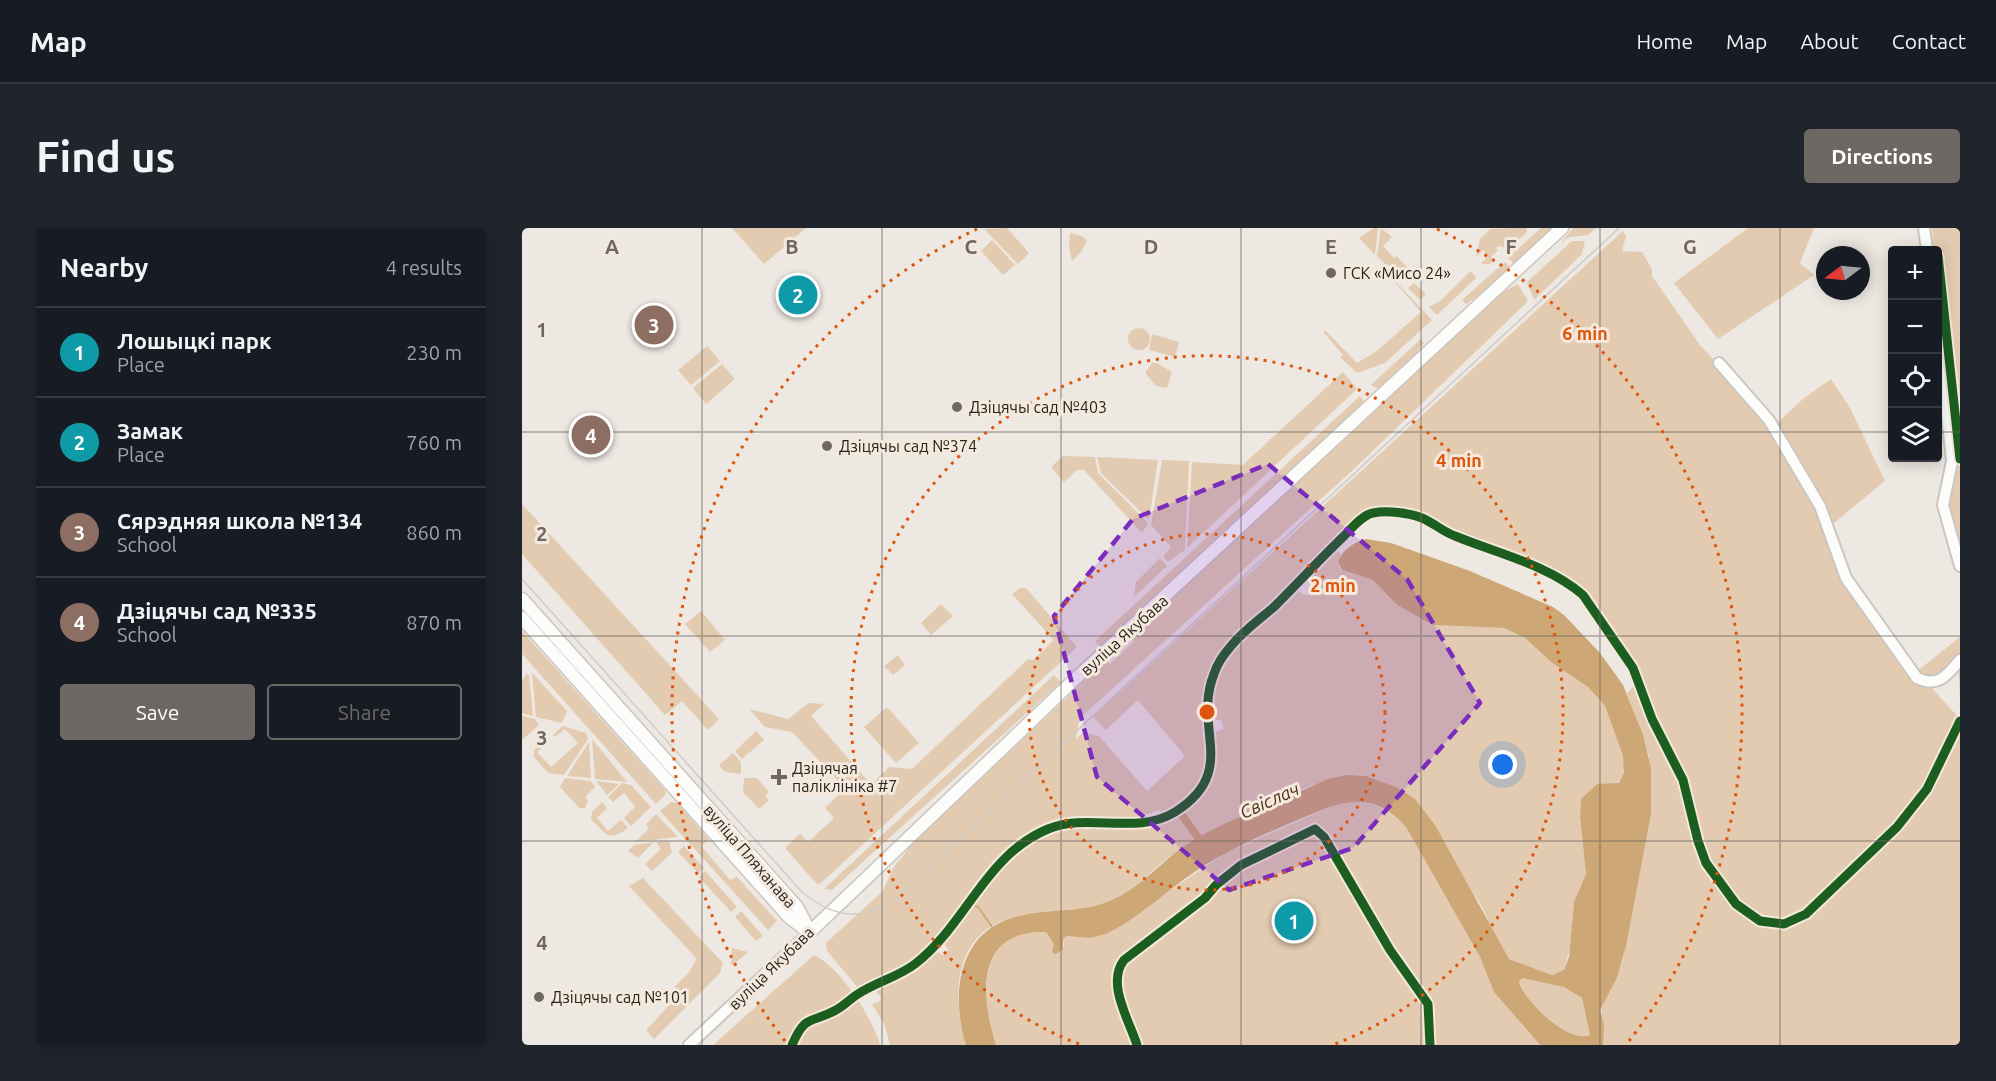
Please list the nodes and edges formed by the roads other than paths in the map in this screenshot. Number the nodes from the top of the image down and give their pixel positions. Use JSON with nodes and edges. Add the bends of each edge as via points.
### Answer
{"nodes":[{"id":1,"x":1562,"y":228,"type":"edge"},
{"id":2,"x":1924,"y":228,"type":"edge"},
{"id":3,"x":1926,"y":246,"type":"edge"},
{"id":4,"x":1940,"y":354,"type":"edge"},
{"id":5,"x":1719,"y":363,"type":"dead end"},
{"id":6,"x":1960,"y":566,"type":"edge"},
{"id":7,"x":522,"y":599,"type":"edge"},
{"id":8,"x":522,"y":618,"type":"edge"},
{"id":9,"x":546,"y":635,"type":"junction"},
{"id":10,"x":1960,"y":660,"type":"edge"},
{"id":11,"x":810,"y":932,"type":"junction"},
{"id":12,"x":689,"y":1045,"type":"edge"}],
"edges":[{"from":1,"to":11,"type":"main road","name":"вуліца Якубава","via":[[1074,680]]},
{"from":2,"to":3,"type":"street"},
{"from":4,"to":6,"type":"street","via":[[1952,461],[1943,505]]},
{"from":5,"to":10,"type":"street","via":[[1769,420],[1820,506],[1846,578],[1917,678],[1934,683]]},
{"from":7,"to":9,"type":"main road","name":"вуліца Пляханава"},
{"from":8,"to":9,"type":"main road","name":"вуліца Пляханава"},
{"from":9,"to":11,"type":"main road","name":"вуліца Пляханава","via":[[797,908]]},
{"from":11,"to":12,"type":"street","name":"вуліца Якубава"}]}
